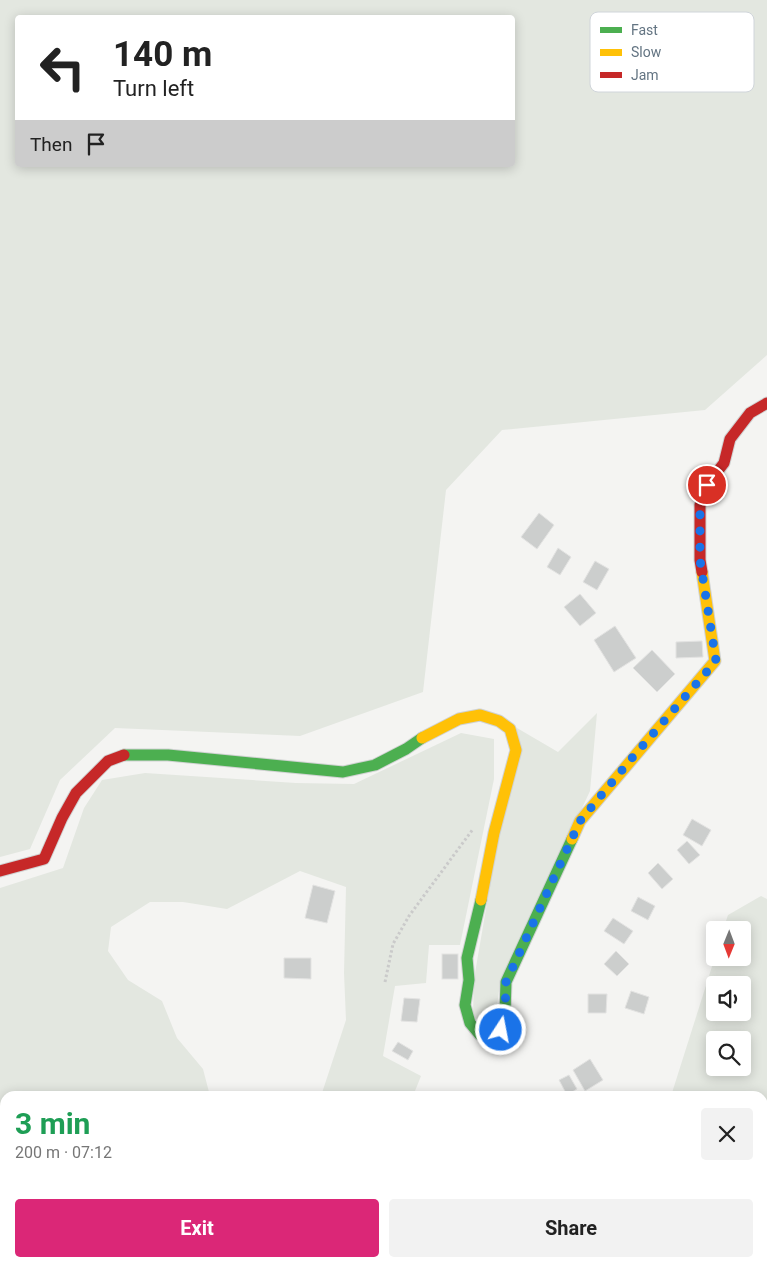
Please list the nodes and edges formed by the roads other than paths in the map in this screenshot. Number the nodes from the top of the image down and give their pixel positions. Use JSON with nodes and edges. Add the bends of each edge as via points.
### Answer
{"nodes":[{"id":1,"x":767,"y":403,"type":"edge"},
{"id":2,"x":0,"y":871,"type":"edge"}],
"edges":[{"from":1,"to":2,"type":"street","via":[[750,413],[730,439],[724,463],[707,485],[700,504],[700,560],[716,661],[580,821],[506,982],[501,1030],[492,1038],[480,1035],[470,1023],[465,1005],[469,980],[467,958],[516,750],[510,729],[500,720],[480,715],[460,719],[375,765],[344,772],[168,755],[125,754],[108,761],[76,793],[44,859]]}]}
